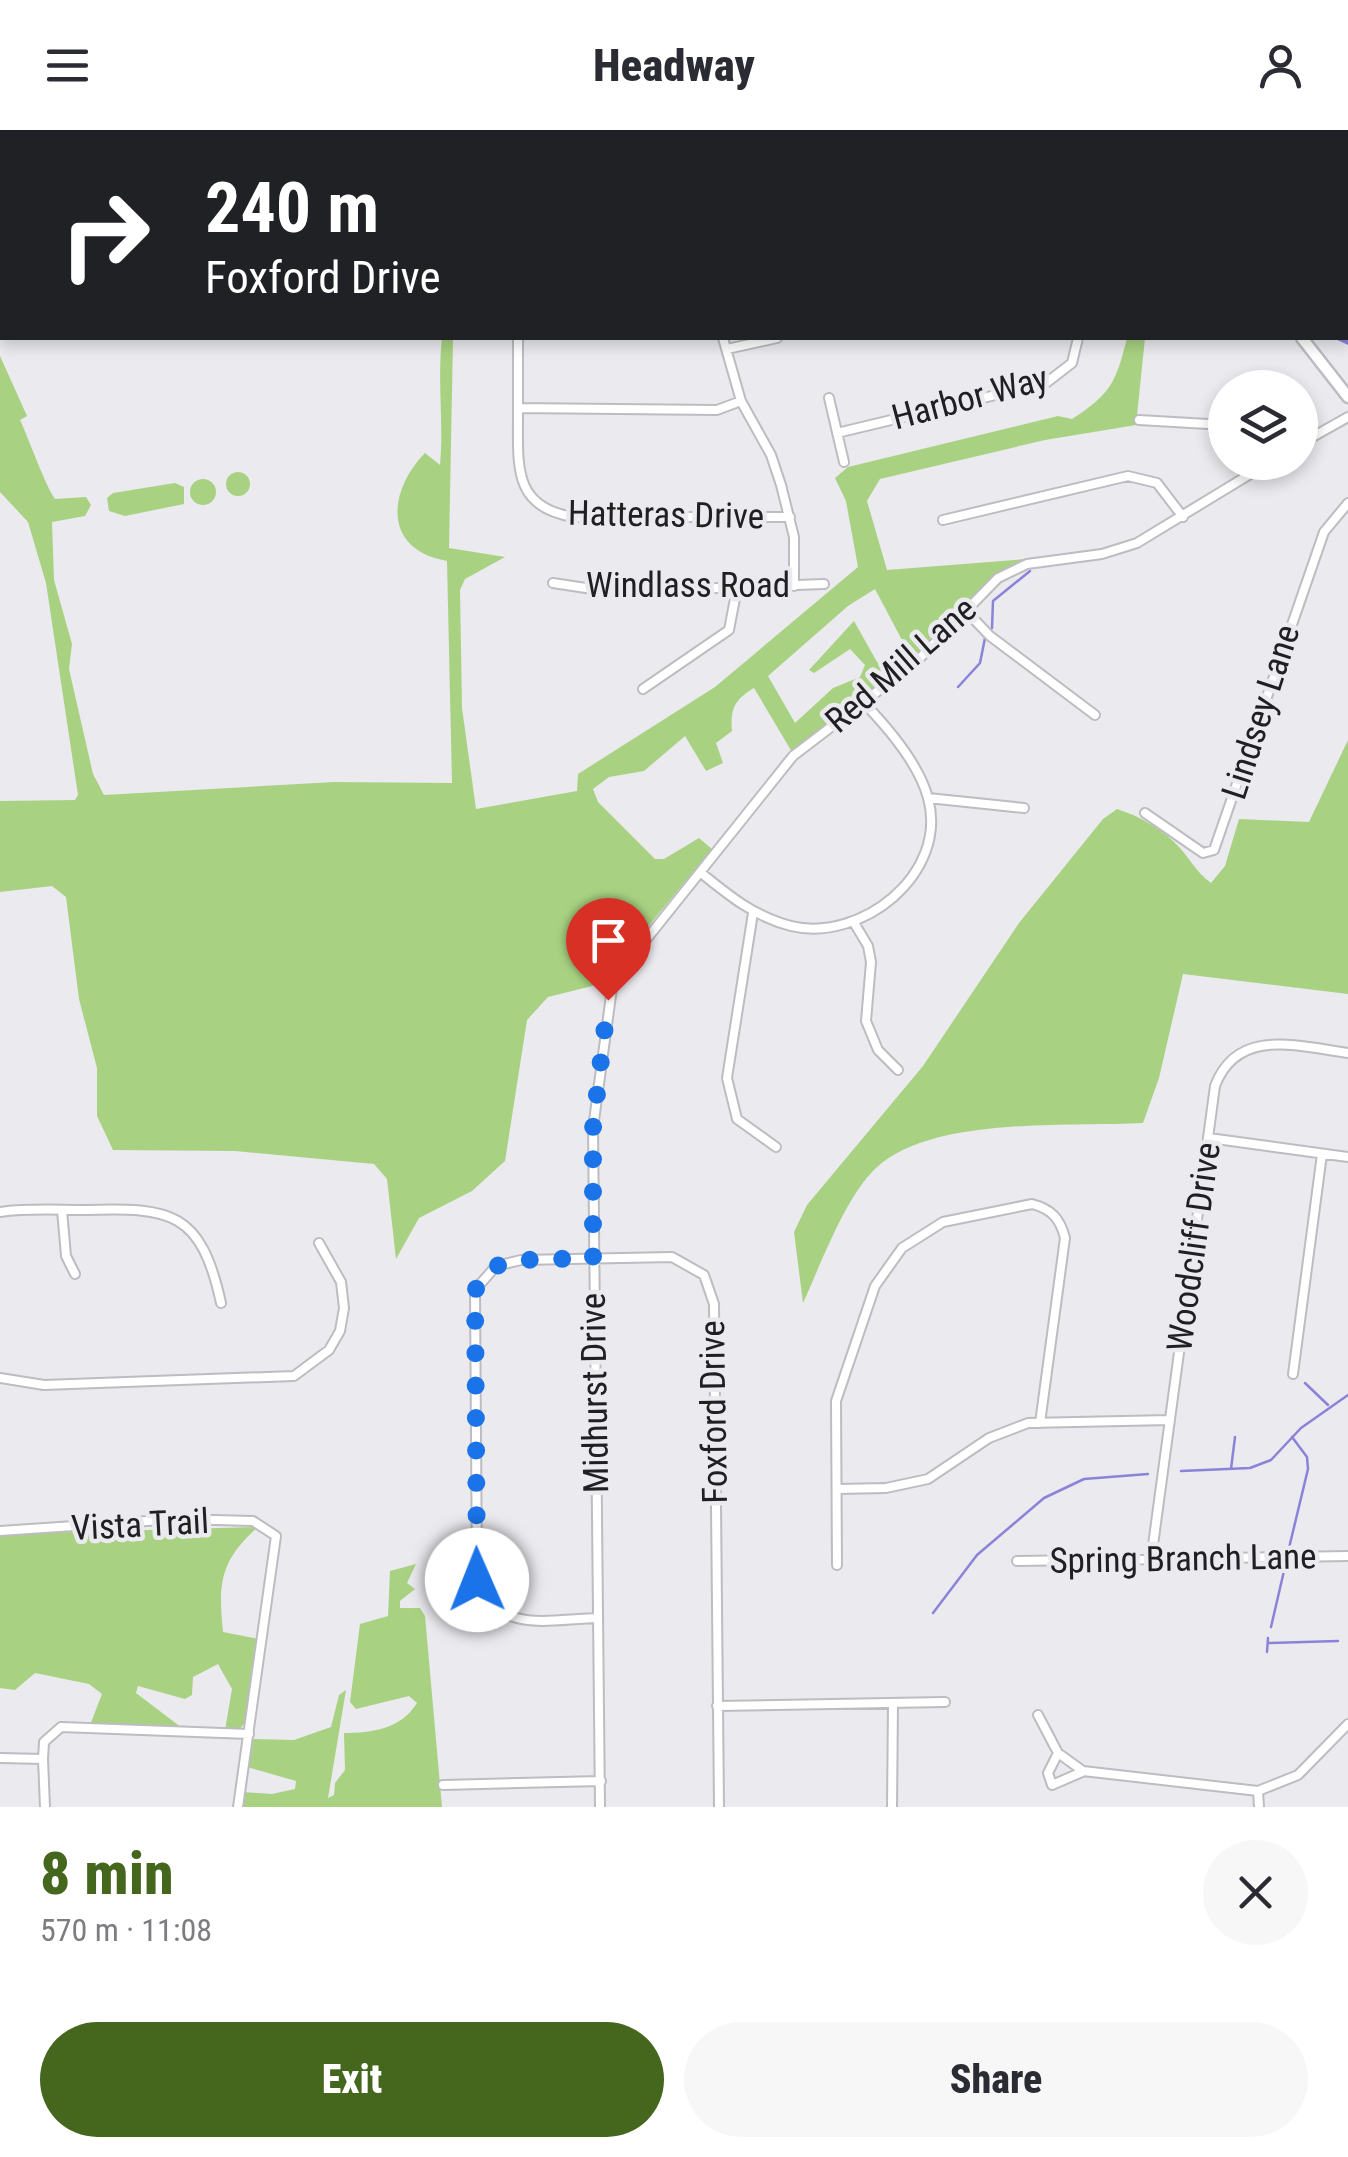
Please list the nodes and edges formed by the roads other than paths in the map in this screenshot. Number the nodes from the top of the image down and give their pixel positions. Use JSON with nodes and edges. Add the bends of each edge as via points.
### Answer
{"nodes":[{"id":1,"x":518,"y":340,"type":"edge"},
{"id":2,"x":724,"y":340,"type":"edge"},
{"id":3,"x":768,"y":340,"type":"edge"},
{"id":4,"x":1078,"y":340,"type":"edge"},
{"id":5,"x":1304,"y":340,"type":"edge"},
{"id":6,"x":726,"y":349,"type":"junction"},
{"id":7,"x":1348,"y":397,"type":"edge"},
{"id":8,"x":829,"y":398,"type":"dead end"},
{"id":9,"x":741,"y":400,"type":"junction"},
{"id":10,"x":518,"y":408,"type":"junction"},
{"id":11,"x":1348,"y":417,"type":"edge"},
{"id":12,"x":1139,"y":420,"type":"dead end"},
{"id":13,"x":1208,"y":424,"type":"edge"},
{"id":14,"x":838,"y":432,"type":"junction"},
{"id":15,"x":1318,"y":434,"type":"edge"},
{"id":16,"x":844,"y":462,"type":"dead end"},
{"id":17,"x":1242,"y":480,"type":"edge"},
{"id":18,"x":1348,"y":503,"type":"edge"},
{"id":19,"x":1183,"y":517,"type":"junction"},
{"id":20,"x":790,"y":518,"type":"junction"},
{"id":21,"x":943,"y":520,"type":"dead end"},
{"id":22,"x":553,"y":583,"type":"dead end"},
{"id":23,"x":824,"y":584,"type":"dead end"},
{"id":24,"x":794,"y":586,"type":"junction"},
{"id":25,"x":737,"y":588,"type":"junction"},
{"id":26,"x":966,"y":611,"type":"junction"},
{"id":27,"x":643,"y":689,"type":"dead end"},
{"id":28,"x":865,"y":704,"type":"junction"},
{"id":29,"x":1095,"y":715,"type":"dead end"},
{"id":30,"x":928,"y":798,"type":"junction"},
{"id":31,"x":1024,"y":808,"type":"dead end"},
{"id":32,"x":1145,"y":813,"type":"dead end"},
{"id":33,"x":700,"y":872,"type":"junction"},
{"id":34,"x":753,"y":913,"type":"junction"},
{"id":35,"x":852,"y":921,"type":"junction"},
{"id":36,"x":613,"y":981,"type":"joint"},
{"id":37,"x":1348,"y":1053,"type":"edge"},
{"id":38,"x":898,"y":1070,"type":"dead end"},
{"id":39,"x":1209,"y":1138,"type":"junction"},
{"id":40,"x":776,"y":1147,"type":"dead end"},
{"id":41,"x":1322,"y":1154,"type":"junction"},
{"id":42,"x":1348,"y":1157,"type":"edge"},
{"id":43,"x":62,"y":1210,"type":"junction"},
{"id":44,"x":0,"y":1212,"type":"edge"},
{"id":45,"x":319,"y":1243,"type":"dead end"},
{"id":46,"x":593,"y":1258,"type":"junction"},
{"id":47,"x":75,"y":1274,"type":"dead end"},
{"id":48,"x":221,"y":1303,"type":"dead end"},
{"id":49,"x":1292,"y":1374,"type":"dead end"},
{"id":50,"x":0,"y":1378,"type":"edge"},
{"id":51,"x":1170,"y":1420,"type":"junction"},
{"id":52,"x":1040,"y":1423,"type":"junction"},
{"id":53,"x":837,"y":1489,"type":"junction"},
{"id":54,"x":0,"y":1531,"type":"edge"},
{"id":55,"x":1348,"y":1556,"type":"edge"},
{"id":56,"x":1151,"y":1560,"type":"junction"},
{"id":57,"x":1017,"y":1561,"type":"dead end"},
{"id":58,"x":837,"y":1565,"type":"dead end"},
{"id":59,"x":598,"y":1618,"type":"junction"},
{"id":60,"x":945,"y":1702,"type":"dead end"},
{"id":61,"x":893,"y":1704,"type":"junction"},
{"id":62,"x":717,"y":1706,"type":"junction"},
{"id":63,"x":1038,"y":1715,"type":"dead end"},
{"id":64,"x":1348,"y":1724,"type":"edge"},
{"id":65,"x":249,"y":1734,"type":"junction"},
{"id":66,"x":1058,"y":1753,"type":"junction"},
{"id":67,"x":0,"y":1758,"type":"edge"},
{"id":68,"x":43,"y":1758,"type":"junction"},
{"id":69,"x":1083,"y":1772,"type":"junction"},
{"id":70,"x":601,"y":1781,"type":"junction"},
{"id":71,"x":443,"y":1785,"type":"dead end"},
{"id":72,"x":1258,"y":1791,"type":"junction"},
{"id":73,"x":44,"y":1807,"type":"edge"},
{"id":74,"x":238,"y":1807,"type":"edge"},
{"id":75,"x":600,"y":1807,"type":"edge"},
{"id":76,"x":719,"y":1807,"type":"edge"},
{"id":77,"x":892,"y":1807,"type":"edge"},
{"id":78,"x":1259,"y":1807,"type":"edge"}],
"edges":[{"from":1,"to":10,"type":"street","name":"Hatteras Drive"},
{"from":2,"to":6,"type":"street"},
{"from":3,"to":6,"type":"street"},
{"from":4,"to":14,"type":"street","name":"Harbor Way","via":[[1072,363],[1046,384]]},
{"from":5,"to":7,"type":"street"},
{"from":6,"to":9,"type":"street"},
{"from":8,"to":14,"type":"street"},
{"from":9,"to":10,"type":"street","via":[[717,410]]},
{"from":9,"to":20,"type":"street","via":[[771,455]]},
{"from":10,"to":20,"type":"street","name":"Hatteras Drive","via":[[522,482],[552,514]]},
{"from":11,"to":15,"type":"street"},
{"from":12,"to":13,"type":"street"},
{"from":14,"to":16,"type":"street"},
{"from":17,"to":19,"type":"street","name":"Red Mill Lane"},
{"from":18,"to":32,"type":"street","name":"Lindsey Lane","via":[[1320,540],[1214,850],[1203,853]]},
{"from":19,"to":21,"type":"street","via":[[1157,483],[1128,476]]},
{"from":19,"to":26,"type":"street","name":"Red Mill Lane","via":[[1102,554],[1026,564]]},
{"from":20,"to":24,"type":"street"},
{"from":22,"to":25,"type":"street","name":"Windlass Road","via":[[612,592]]},
{"from":23,"to":24,"type":"street","name":"Windlass Road"},
{"from":24,"to":25,"type":"street","name":"Windlass Road"},
{"from":25,"to":27,"type":"street","via":[[729,630]]},
{"from":26,"to":28,"type":"street","name":"Red Mill Lane"},
{"from":26,"to":29,"type":"street"},
{"from":28,"to":30,"type":"street"},
{"from":28,"to":33,"type":"street","name":"Red Mill Lane","via":[[793,756]]},
{"from":30,"to":31,"type":"street"},
{"from":30,"to":35,"type":"street","via":[[926,850],[910,884]]},
{"from":33,"to":34,"type":"street"},
{"from":33,"to":36,"type":"street","name":"Red Mill Lane"},
{"from":34,"to":35,"type":"street","via":[[808,928]]},
{"from":34,"to":40,"type":"street","via":[[726,1078],[736,1119]]},
{"from":35,"to":38,"type":"street","via":[[871,962],[866,1021],[878,1050]]},
{"from":36,"to":46,"type":"street","name":"Midhurst Drive","via":[[593,1128]]},
{"from":37,"to":39,"type":"street","name":"Woodcliff Drive","via":[[1261,1044],[1234,1056],[1215,1086]]},
{"from":39,"to":41,"type":"street"},
{"from":39,"to":51,"type":"street","name":"Woodcliff Drive"},
{"from":41,"to":42,"type":"street"},
{"from":41,"to":49,"type":"street"},
{"from":43,"to":44,"type":"street"},
{"from":43,"to":47,"type":"street","via":[[66,1256]]},
{"from":43,"to":48,"type":"street","via":[[169,1213],[194,1230],[209,1254]]},
{"from":45,"to":50,"type":"street","via":[[341,1282],[340,1331],[329,1350],[294,1376],[44,1385]]},
{"from":46,"to":59,"type":"street","name":"Midhurst Drive"},
{"from":46,"to":59,"type":"street","name":"Foxford Drive","via":[[496,1266],[475,1290],[473,1312],[477,1580],[487,1604],[513,1620]]},
{"from":46,"to":62,"type":"street","name":"Foxford Drive","via":[[672,1257],[696,1267],[710,1287]]},
{"from":51,"to":52,"type":"street"},
{"from":51,"to":56,"type":"street","name":"Woodcliff Drive"},
{"from":52,"to":53,"type":"street","via":[[1008,1428],[908,1485]]},
{"from":52,"to":53,"type":"street","via":[[1062,1225],[1032,1204],[943,1222],[902,1248],[875,1286],[836,1401]]},
{"from":53,"to":58,"type":"street"},
{"from":54,"to":65,"type":"street","name":"Vista Trail","via":[[177,1519],[253,1521],[276,1536]]},
{"from":55,"to":56,"type":"street","name":"Spring Branch Lane"},
{"from":56,"to":57,"type":"street","name":"Spring Branch Lane"},
{"from":59,"to":70,"type":"street","name":"Midhurst Drive"},
{"from":60,"to":61,"type":"street"},
{"from":61,"to":62,"type":"street"},
{"from":61,"to":77,"type":"street"},
{"from":62,"to":76,"type":"street","name":"Foxford Drive"},
{"from":63,"to":66,"type":"street"},
{"from":64,"to":72,"type":"street","via":[[1298,1775]]},
{"from":65,"to":68,"type":"street","via":[[62,1727],[44,1742]]},
{"from":65,"to":74,"type":"street"},
{"from":66,"to":69,"type":"street"},
{"from":66,"to":69,"type":"street","via":[[1048,1773],[1052,1785]]},
{"from":67,"to":68,"type":"street"},
{"from":68,"to":73,"type":"street"},
{"from":69,"to":72,"type":"street"},
{"from":70,"to":71,"type":"street"},
{"from":70,"to":75,"type":"street","name":"Midhurst Drive"},
{"from":72,"to":78,"type":"street"}]}
